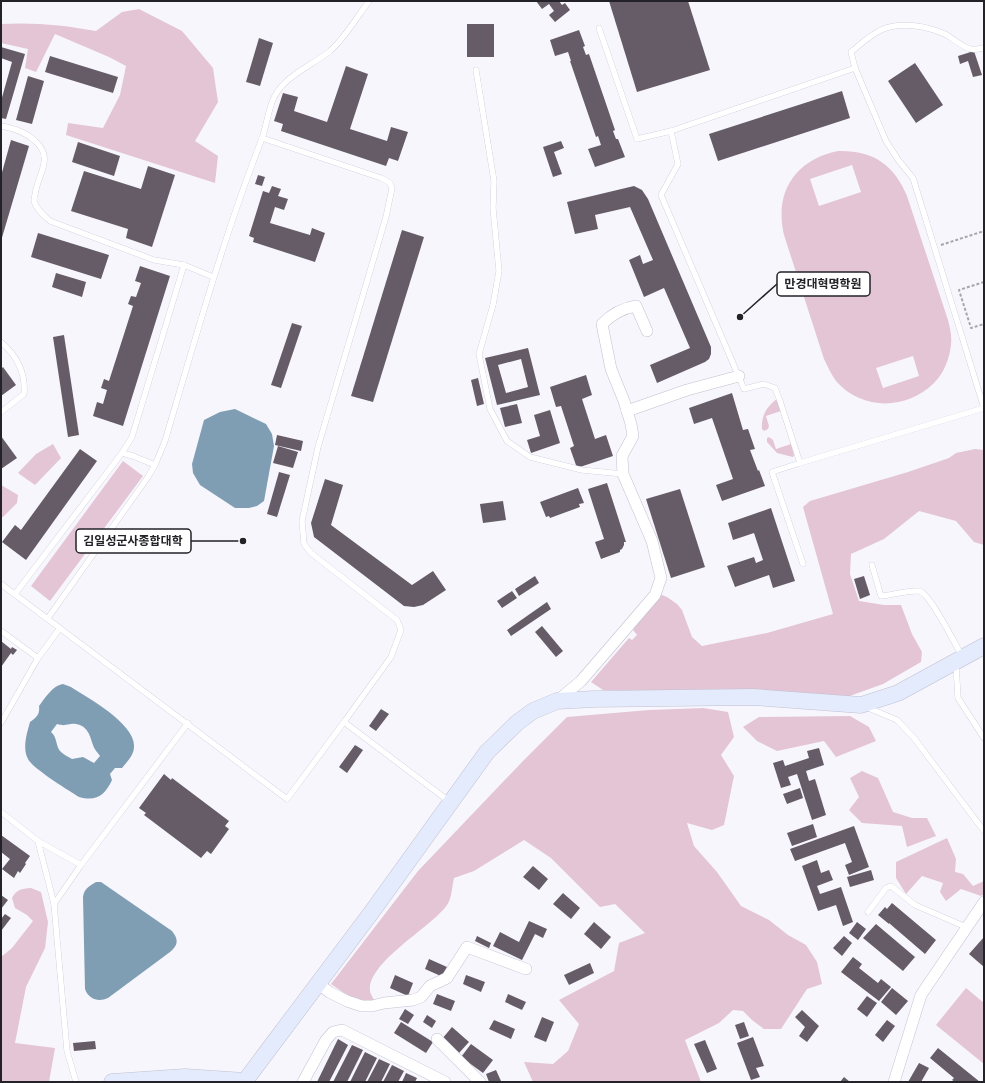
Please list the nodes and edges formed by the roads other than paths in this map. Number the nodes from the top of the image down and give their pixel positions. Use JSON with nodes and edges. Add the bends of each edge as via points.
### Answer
{"nodes":[{"id":1,"x":368,"y":1,"type":"edge"},
{"id":2,"x":599,"y":28,"type":"dead end"},
{"id":3,"x":983,"y":48,"type":"dead end"},
{"id":4,"x":855,"y":68,"type":"junction"},
{"id":5,"x":476,"y":70,"type":"dead end"},
{"id":6,"x":1,"y":126,"type":"edge"},
{"id":7,"x":671,"y":131,"type":"junction"},
{"id":8,"x":262,"y":138,"type":"junction"},
{"id":9,"x":184,"y":265,"type":"junction"},
{"id":10,"x":213,"y":277,"type":"junction"},
{"id":11,"x":647,"y":331,"type":"dead end"},
{"id":12,"x":1,"y":342,"type":"edge"},
{"id":13,"x":739,"y":376,"type":"junction"},
{"id":14,"x":984,"y":408,"type":"edge"},
{"id":15,"x":627,"y":411,"type":"junction"},
{"id":16,"x":1,"y":412,"type":"edge"},
{"id":17,"x":122,"y":454,"type":"junction"},
{"id":18,"x":800,"y":463,"type":"junction"},
{"id":19,"x":155,"y":466,"type":"junction"},
{"id":20,"x":623,"y":474,"type":"junction"},
{"id":21,"x":803,"y":564,"type":"dead end"},
{"id":22,"x":872,"y":565,"type":"dead end"},
{"id":23,"x":1,"y":584,"type":"edge"},
{"id":24,"x":15,"y":594,"type":"junction"},
{"id":25,"x":48,"y":618,"type":"junction"},
{"id":26,"x":60,"y":628,"type":"junction"},
{"id":27,"x":1,"y":631,"type":"edge"},
{"id":28,"x":984,"y":646,"type":"edge"},
{"id":29,"x":38,"y":658,"type":"junction"},
{"id":30,"x":959,"y":660,"type":"junction"},
{"id":31,"x":557,"y":701,"type":"junction"},
{"id":32,"x":861,"y":705,"type":"junction"},
{"id":33,"x":344,"y":722,"type":"junction"},
{"id":34,"x":1,"y":723,"type":"edge"},
{"id":35,"x":188,"y":723,"type":"junction"},
{"id":36,"x":984,"y":738,"type":"edge"},
{"id":37,"x":450,"y":802,"type":"junction"},
{"id":38,"x":1,"y":812,"type":"edge"},
{"id":39,"x":984,"y":831,"type":"edge"},
{"id":40,"x":38,"y":841,"type":"junction"},
{"id":41,"x":81,"y":865,"type":"junction"},
{"id":42,"x":984,"y":902,"type":"edge"},
{"id":43,"x":54,"y":904,"type":"junction"},
{"id":44,"x":868,"y":912,"type":"dead end"},
{"id":45,"x":966,"y":927,"type":"junction"},
{"id":46,"x":526,"y":970,"type":"dead end"},
{"id":47,"x":318,"y":983,"type":"junction"},
{"id":48,"x":437,"y":1039,"type":"dead end"},
{"id":49,"x":76,"y":1082,"type":"edge"},
{"id":50,"x":112,"y":1082,"type":"edge"},
{"id":51,"x":245,"y":1082,"type":"edge"},
{"id":52,"x":303,"y":1082,"type":"edge"},
{"id":53,"x":445,"y":1082,"type":"edge"},
{"id":54,"x":480,"y":1082,"type":"edge"},
{"id":55,"x":894,"y":1082,"type":"edge"}],
"edges":[{"from":1,"to":8,"type":"lane","via":[[330,51],[280,87]]},
{"from":2,"to":7,"type":"lane","via":[[637,138]]},
{"from":3,"to":4,"type":"lane","via":[[970,49],[930,28],[897,26],[882,29],[851,52]]},
{"from":4,"to":7,"type":"lane"},
{"from":4,"to":14,"type":"lane","via":[[886,141],[913,178]]},
{"from":5,"to":20,"type":"lane","via":[[494,182],[493,208],[499,271],[493,305],[479,354],[490,409],[507,441],[530,457],[582,470]]},
{"from":6,"to":9,"type":"lane","via":[[30,136],[41,146],[45,159],[35,188],[34,201],[50,221],[154,260]]},
{"from":7,"to":13,"type":"lane","via":[[678,164],[661,195]]},
{"from":8,"to":10,"type":"lane"},
{"from":8,"to":33,"type":"lane","via":[[381,178],[390,183],[392,188],[386,217],[318,447],[302,521],[304,544],[310,553],[397,620],[401,630],[391,657]]},
{"from":9,"to":10,"type":"lane"},
{"from":9,"to":17,"type":"lane","via":[[132,437]]},
{"from":10,"to":19,"type":"lane","via":[[165,441]]},
{"from":11,"to":15,"type":"street","via":[[636,306],[626,307],[608,317],[602,324],[611,369]]},
{"from":12,"to":16,"type":"lane","via":[[12,352],[22,370],[25,382],[24,394]]},
{"from":13,"to":15,"type":"street","via":[[687,390]]},
{"from":13,"to":18,"type":"lane","via":[[744,389],[764,384],[774,388]]},
{"from":14,"to":18,"type":"lane"},
{"from":15,"to":20,"type":"street","via":[[633,436],[622,456]]},
{"from":17,"to":19,"type":"lane"},
{"from":17,"to":24,"type":"lane"},
{"from":18,"to":21,"type":"lane","via":[[772,472]]},
{"from":19,"to":25,"type":"lane"},
{"from":20,"to":31,"type":"street","via":[[652,541],[661,578],[655,595],[581,681]]},
{"from":22,"to":30,"type":"lane","via":[[881,596],[914,591],[925,594],[932,603]]},
{"from":23,"to":24,"type":"lane"},
{"from":24,"to":25,"type":"lane"},
{"from":25,"to":26,"type":"lane"},
{"from":26,"to":29,"type":"lane"},
{"from":26,"to":35,"type":"lane"},
{"from":27,"to":29,"type":"lane"},
{"from":28,"to":30,"type":"main road"},
{"from":29,"to":34,"type":"lane"},
{"from":30,"to":32,"type":"main road","via":[[898,693]]},
{"from":30,"to":36,"type":"lane","via":[[958,698]]},
{"from":31,"to":32,"type":"main road","via":[[753,697]]},
{"from":31,"to":37,"type":"main road","via":[[533,711],[518,722],[487,752]]},
{"from":32,"to":39,"type":"lane","via":[[897,720],[914,738]]},
{"from":33,"to":35,"type":"lane","via":[[287,799]]},
{"from":33,"to":37,"type":"lane"},
{"from":35,"to":41,"type":"lane"},
{"from":37,"to":47,"type":"main road"},
{"from":38,"to":40,"type":"lane"},
{"from":40,"to":41,"type":"lane"},
{"from":40,"to":43,"type":"lane"},
{"from":41,"to":43,"type":"lane"},
{"from":42,"to":45,"type":"street"},
{"from":43,"to":49,"type":"lane","via":[[67,1051]]},
{"from":44,"to":45,"type":"lane","via":[[886,888],[891,886],[915,905]]},
{"from":45,"to":55,"type":"street","via":[[921,995]]},
{"from":46,"to":47,"type":"street","via":[[467,947],[447,978],[430,986],[421,998],[413,1000],[362,1006],[329,992]]},
{"from":47,"to":51,"type":"main road"},
{"from":48,"to":54,"type":"street"},
{"from":50,"to":51,"type":"main road","via":[[185,1077]]},
{"from":52,"to":53,"type":"street","via":[[326,1040],[333,1032],[342,1030]]}]}
